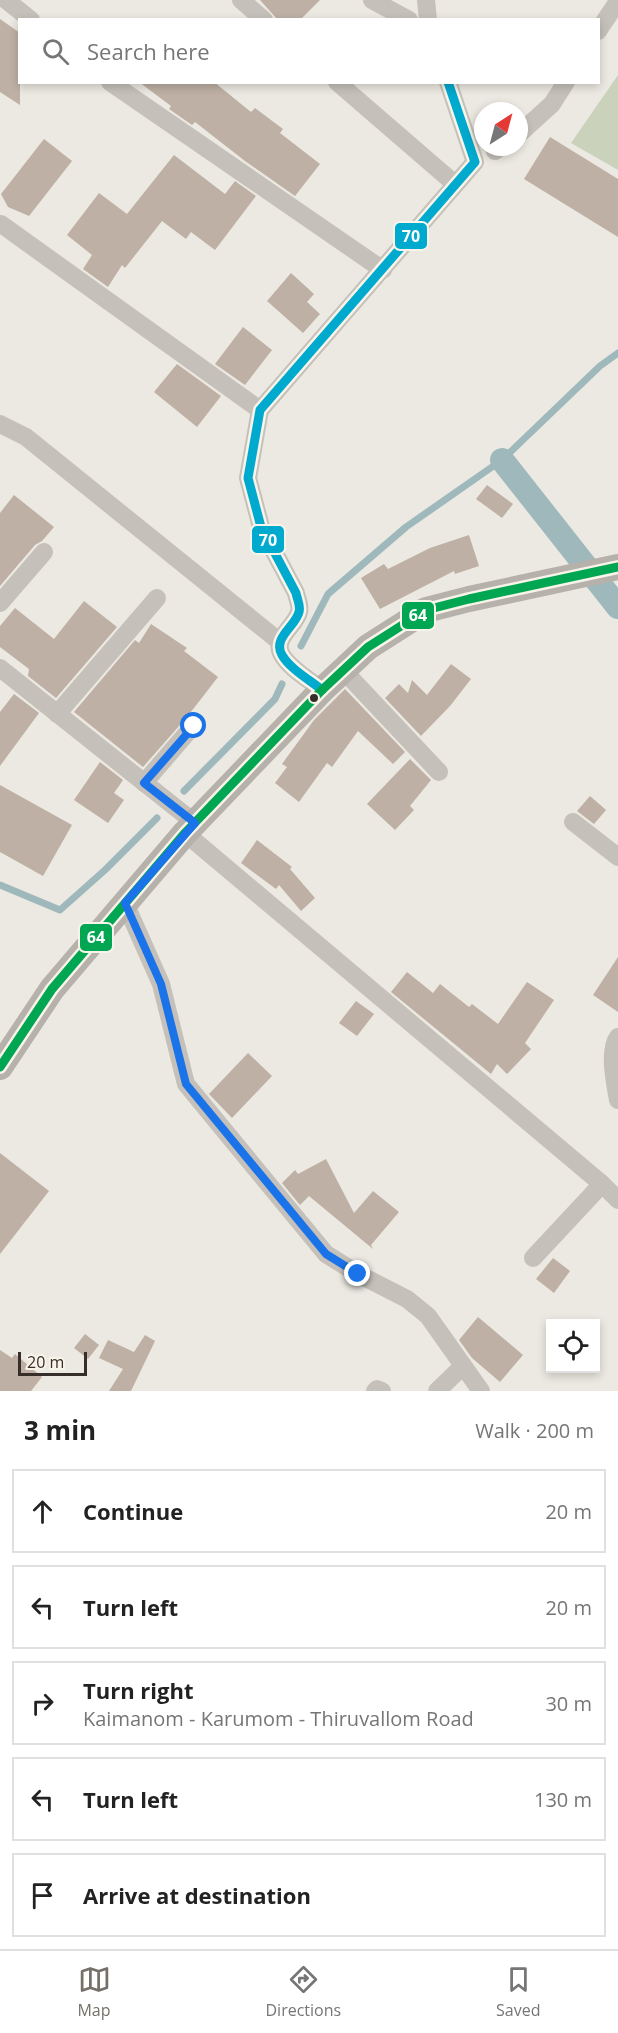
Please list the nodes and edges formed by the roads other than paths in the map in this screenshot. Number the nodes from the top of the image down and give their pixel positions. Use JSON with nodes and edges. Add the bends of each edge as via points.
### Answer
{"nodes":[{"id":1,"x":6,"y":0,"type":"edge"},
{"id":2,"x":241,"y":0,"type":"edge"},
{"id":3,"x":372,"y":0,"type":"edge"},
{"id":4,"x":426,"y":0,"type":"edge"},
{"id":5,"x":618,"y":1,"type":"edge"},
{"id":6,"x":28,"y":18,"type":"edge"},
{"id":7,"x":262,"y":18,"type":"edge"},
{"id":8,"x":405,"y":18,"type":"edge"},
{"id":9,"x":428,"y":18,"type":"edge"},
{"id":10,"x":600,"y":29,"type":"edge"},
{"id":11,"x":113,"y":84,"type":"edge"},
{"id":12,"x":339,"y":84,"type":"edge"},
{"id":13,"x":449,"y":84,"type":"edge"},
{"id":14,"x":565,"y":84,"type":"edge"},
{"id":15,"x":528,"y":126,"type":"edge"},
{"id":16,"x":455,"y":184,"type":"junction"},
{"id":17,"x":1,"y":224,"type":"edge"},
{"id":18,"x":383,"y":270,"type":"junction"},
{"id":19,"x":260,"y":410,"type":"junction"},
{"id":20,"x":0,"y":424,"type":"edge"},
{"id":21,"x":44,"y":552,"type":"dead end"},
{"id":22,"x":600,"y":571,"type":"edge"},
{"id":23,"x":157,"y":598,"type":"dead end"},
{"id":24,"x":0,"y":603,"type":"edge"},
{"id":25,"x":280,"y":642,"type":"junction"},
{"id":26,"x":0,"y":668,"type":"edge"},
{"id":27,"x":343,"y":670,"type":"junction"},
{"id":28,"x":322,"y":690,"type":"junction"},
{"id":29,"x":57,"y":714,"type":"junction"},
{"id":30,"x":194,"y":726,"type":"dead end"},
{"id":31,"x":439,"y":772,"type":"dead end"},
{"id":32,"x":144,"y":783,"type":"junction"},
{"id":33,"x":573,"y":822,"type":"dead end"},
{"id":34,"x":190,"y":828,"type":"junction"},
{"id":35,"x":618,"y":858,"type":"edge"},
{"id":36,"x":125,"y":903,"type":"junction"},
{"id":37,"x":618,"y":1037,"type":"edge"},
{"id":38,"x":0,"y":1067,"type":"edge"},
{"id":39,"x":618,"y":1100,"type":"edge"},
{"id":40,"x":602,"y":1184,"type":"junction"},
{"id":41,"x":618,"y":1200,"type":"edge"},
{"id":42,"x":533,"y":1258,"type":"dead end"},
{"id":43,"x":463,"y":1366,"type":"junction"},
{"id":44,"x":375,"y":1391,"type":"edge"},
{"id":45,"x":382,"y":1391,"type":"edge"},
{"id":46,"x":438,"y":1391,"type":"edge"},
{"id":47,"x":481,"y":1391,"type":"edge"}],
"edges":[{"from":1,"to":6,"type":"street"},
{"from":2,"to":7,"type":"street"},
{"from":3,"to":8,"type":"street"},
{"from":4,"to":9,"type":"street"},
{"from":5,"to":10,"type":"street"},
{"from":11,"to":18,"type":"street"},
{"from":12,"to":16,"type":"street"},
{"from":13,"to":16,"type":"street","via":[[475,162]]},
{"from":14,"to":15,"type":"street","via":[[552,104]]},
{"from":16,"to":18,"type":"street"},
{"from":17,"to":19,"type":"street"},
{"from":18,"to":19,"type":"street"},
{"from":19,"to":25,"type":"street","via":[[248,478],[261,527],[299,604],[299,613]]},
{"from":20,"to":25,"type":"street","via":[[26,437]]},
{"from":21,"to":24,"type":"street"},
{"from":22,"to":27,"type":"main road","via":[[426,610],[368,647]]},
{"from":23,"to":29,"type":"street"},
{"from":25,"to":28,"type":"street","via":[[283,656]]},
{"from":26,"to":29,"type":"street"},
{"from":27,"to":28,"type":"main road"},
{"from":27,"to":31,"type":"street"},
{"from":28,"to":34,"type":"main road"},
{"from":29,"to":32,"type":"street"},
{"from":30,"to":32,"type":"street"},
{"from":32,"to":34,"type":"street"},
{"from":33,"to":35,"type":"street"},
{"from":34,"to":36,"type":"main road"},
{"from":34,"to":40,"type":"street"},
{"from":36,"to":38,"type":"main road","via":[[52,989]]},
{"from":36,"to":43,"type":"street","via":[[161,984],[186,1084],[326,1254],[406,1299],[428,1316]]},
{"from":37,"to":39,"type":"street","via":[[614,1042],[613,1075]]},
{"from":40,"to":41,"type":"street"},
{"from":40,"to":42,"type":"street"},
{"from":43,"to":46,"type":"street"},
{"from":43,"to":47,"type":"street"},
{"from":44,"to":45,"type":"street"}]}
